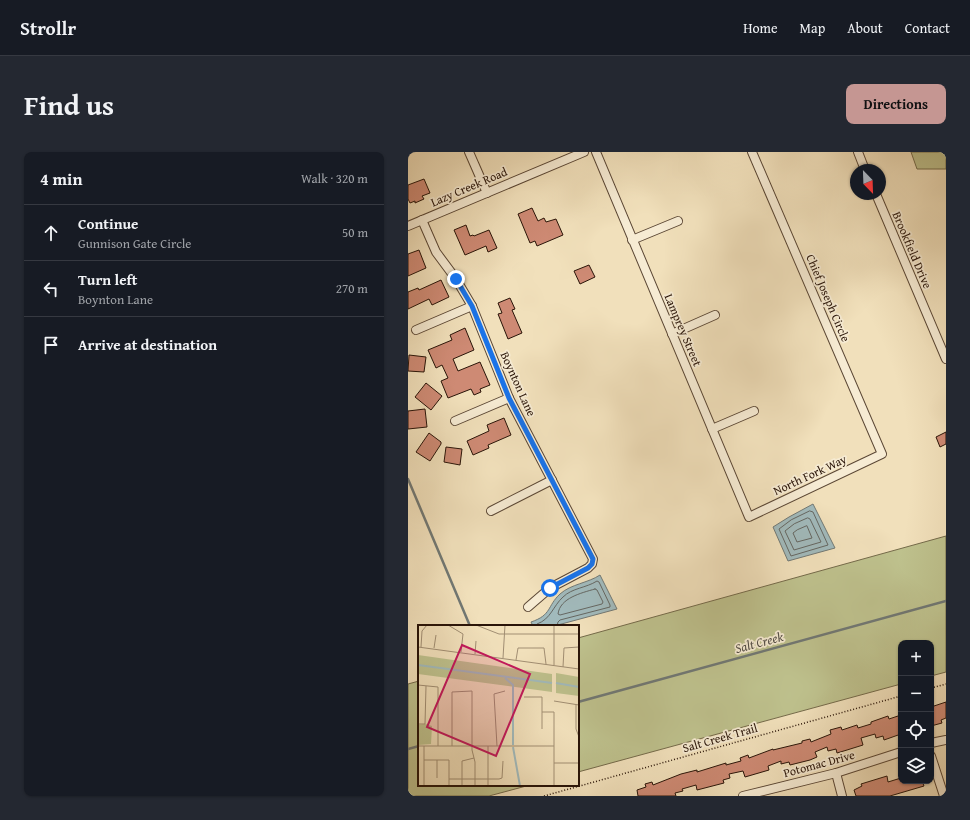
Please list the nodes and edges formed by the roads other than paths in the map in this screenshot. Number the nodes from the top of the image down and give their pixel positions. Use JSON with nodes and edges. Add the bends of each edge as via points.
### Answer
{"nodes":[{"id":1,"x":469,"y":152,"type":"edge"},
{"id":2,"x":584,"y":152,"type":"edge"},
{"id":3,"x":596,"y":152,"type":"edge"},
{"id":4,"x":752,"y":152,"type":"edge"},
{"id":5,"x":858,"y":152,"type":"edge"},
{"id":6,"x":863,"y":164,"type":"edge"},
{"id":7,"x":486,"y":193,"type":"junction"},
{"id":8,"x":879,"y":200,"type":"edge"},
{"id":9,"x":422,"y":220,"type":"junction"},
{"id":10,"x":678,"y":221,"type":"dead end"},
{"id":11,"x":408,"y":226,"type":"edge"},
{"id":12,"x":632,"y":240,"type":"junction"},
{"id":13,"x":472,"y":306,"type":"junction"},
{"id":14,"x":715,"y":315,"type":"dead end"},
{"id":15,"x":416,"y":330,"type":"dead end"},
{"id":16,"x":672,"y":334,"type":"junction"},
{"id":17,"x":946,"y":359,"type":"edge"},
{"id":18,"x":509,"y":398,"type":"junction"},
{"id":19,"x":754,"y":411,"type":"dead end"},
{"id":20,"x":455,"y":421,"type":"dead end"},
{"id":21,"x":712,"y":429,"type":"junction"},
{"id":22,"x":882,"y":454,"type":"joint"},
{"id":23,"x":552,"y":480,"type":"junction"},
{"id":24,"x":491,"y":511,"type":"dead end"},
{"id":25,"x":749,"y":517,"type":"joint"},
{"id":26,"x":528,"y":607,"type":"dead end"},
{"id":27,"x":946,"y":740,"type":"edge"},
{"id":28,"x":934,"y":743,"type":"edge"},
{"id":29,"x":898,"y":753,"type":"edge"},
{"id":30,"x":934,"y":765,"type":"edge"},
{"id":31,"x":836,"y":772,"type":"junction"},
{"id":32,"x":743,"y":796,"type":"edge"},
{"id":33,"x":842,"y":796,"type":"edge"},
{"id":34,"x":944,"y":796,"type":"edge"}],
"edges":[{"from":1,"to":7,"type":"street"},
{"from":2,"to":7,"type":"street","name":"Lazy Creek Road"},
{"from":3,"to":12,"type":"street","name":"Lamprey Street"},
{"from":4,"to":22,"type":"street","name":"Chief Joseph Circle"},
{"from":5,"to":6,"type":"street"},
{"from":7,"to":9,"type":"street","name":"Lazy Creek Road"},
{"from":8,"to":17,"type":"street","name":"Brookfield Drive"},
{"from":9,"to":11,"type":"street","name":"Lazy Creek Road"},
{"from":9,"to":13,"type":"street","name":"Boynton Lane","via":[[436,252]]},
{"from":10,"to":12,"type":"street"},
{"from":12,"to":16,"type":"street","name":"Lamprey Street"},
{"from":13,"to":15,"type":"street"},
{"from":13,"to":18,"type":"street","name":"Boynton Lane"},
{"from":14,"to":16,"type":"street"},
{"from":16,"to":21,"type":"street","name":"Lamprey Street"},
{"from":18,"to":20,"type":"street"},
{"from":18,"to":23,"type":"street","name":"Boynton Lane"},
{"from":19,"to":21,"type":"street"},
{"from":21,"to":25,"type":"street","name":"Lamprey Street"},
{"from":22,"to":25,"type":"street","name":"North Fork Way"},
{"from":23,"to":24,"type":"street"},
{"from":23,"to":26,"type":"street","name":"Boynton Lane","via":[[593,559],[588,568],[550,588]]},
{"from":27,"to":28,"type":"street"},
{"from":29,"to":31,"type":"street","name":"Potomac Drive"},
{"from":30,"to":34,"type":"street"},
{"from":31,"to":32,"type":"street","name":"Potomac Drive"},
{"from":31,"to":33,"type":"street"}]}
